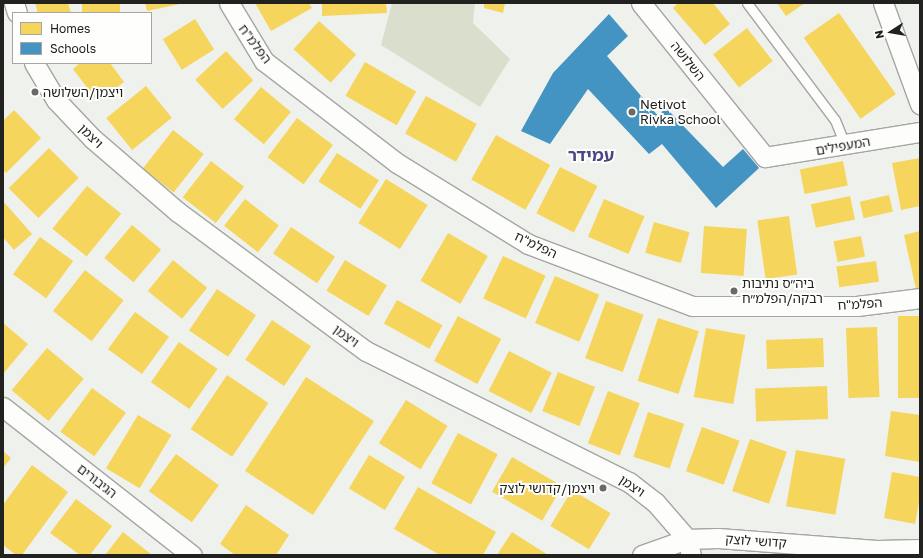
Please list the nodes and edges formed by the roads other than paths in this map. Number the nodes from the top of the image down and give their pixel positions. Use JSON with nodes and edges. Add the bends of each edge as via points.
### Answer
{"nodes":[{"id":1,"x":229,"y":3,"type":"edge"},
{"id":2,"x":641,"y":3,"type":"edge"},
{"id":3,"x":747,"y":3,"type":"edge"},
{"id":4,"x":883,"y":3,"type":"edge"},
{"id":5,"x":35,"y":64,"type":"edge"},
{"id":6,"x":920,"y":104,"type":"edge"},
{"id":7,"x":920,"y":132,"type":"edge"},
{"id":8,"x":845,"y":145,"type":"junction"},
{"id":9,"x":765,"y":157,"type":"joint"},
{"id":10,"x":920,"y":298,"type":"edge"},
{"id":11,"x":3,"y":407,"type":"edge"},
{"id":12,"x":689,"y":547,"type":"edge"},
{"id":13,"x":920,"y":549,"type":"edge"},
{"id":14,"x":192,"y":555,"type":"edge"},
{"id":15,"x":642,"y":555,"type":"edge"}],
"edges":[{"from":1,"to":10,"type":"street","name":"הפלמ\"ח","via":[[264,61],[398,163],[528,244],[692,306],[857,306]]},
{"from":2,"to":9,"type":"street","name":"השלושה"},
{"from":3,"to":8,"type":"lane","via":[[835,120]]},
{"from":4,"to":6,"type":"street"},
{"from":5,"to":12,"type":"street","name":"ויצמן","via":[[56,100],[93,139],[178,212],[366,351],[629,482],[655,502]]},
{"from":7,"to":8,"type":"street","name":"המעפילים"},
{"from":8,"to":9,"type":"street","name":"המעפילים"},
{"from":11,"to":14,"type":"street","name":"הגיבורים"},
{"from":12,"to":13,"type":"street","name":"קדושי לוצק","via":[[718,538],[877,550]]},
{"from":12,"to":15,"type":"street","name":"קדושי לוצק"}]}
